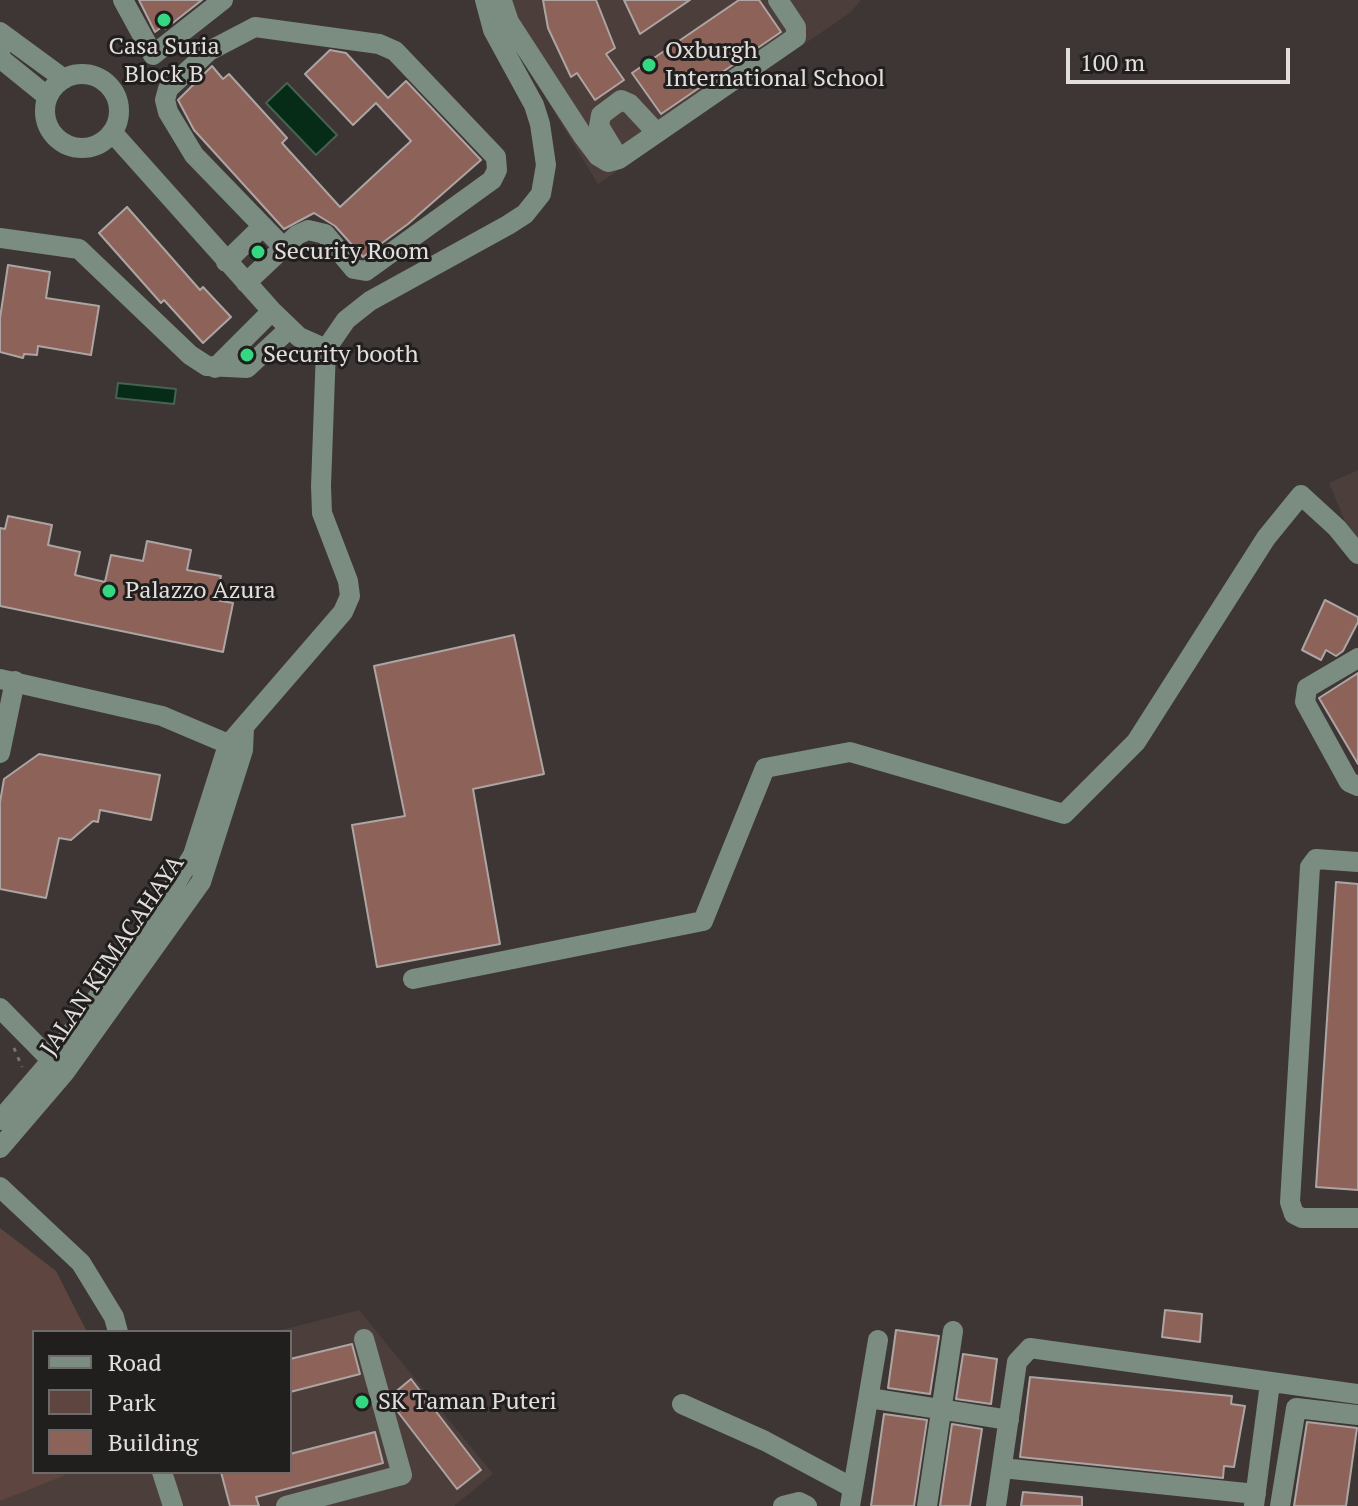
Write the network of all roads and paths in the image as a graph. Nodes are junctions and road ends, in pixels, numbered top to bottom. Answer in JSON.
{"nodes":[{"id":1,"x":123,"y":0,"type":"edge"},
{"id":2,"x":223,"y":0,"type":"edge"},
{"id":3,"x":485,"y":0,"type":"edge"},
{"id":4,"x":497,"y":0,"type":"edge"},
{"id":5,"x":778,"y":0,"type":"edge"},
{"id":6,"x":0,"y":32,"type":"edge"},
{"id":7,"x":1,"y":56,"type":"edge"},
{"id":8,"x":64,"y":79,"type":"junction"},
{"id":9,"x":48,"y":97,"type":"junction"},
{"id":10,"x":591,"y":131,"type":"junction"},
{"id":11,"x":112,"y":132,"type":"junction"},
{"id":12,"x":657,"y":133,"type":"junction"},
{"id":13,"x":263,"y":226,"type":"junction"},
{"id":14,"x":0,"y":238,"type":"edge"},
{"id":15,"x":283,"y":247,"type":"junction"},
{"id":16,"x":226,"y":262,"type":"junction"},
{"id":17,"x":246,"y":283,"type":"junction"},
{"id":18,"x":272,"y":311,"type":"junction"},
{"id":19,"x":289,"y":329,"type":"junction"},
{"id":20,"x":326,"y":349,"type":"junction"},
{"id":21,"x":215,"y":368,"type":"junction"},
{"id":22,"x":1358,"y":553,"type":"edge"},
{"id":23,"x":1358,"y":658,"type":"edge"},
{"id":24,"x":8,"y":680,"type":"edge"},
{"id":25,"x":236,"y":748,"type":"junction"},
{"id":26,"x":0,"y":753,"type":"edge"},
{"id":27,"x":1358,"y":786,"type":"edge"},
{"id":28,"x":1358,"y":862,"type":"edge"},
{"id":29,"x":413,"y":979,"type":"dead end"},
{"id":30,"x":0,"y":1008,"type":"edge"},
{"id":31,"x":6,"y":1038,"type":"dead end"},
{"id":32,"x":58,"y":1067,"type":"junction"},
{"id":33,"x":15,"y":1076,"type":"dead end"},
{"id":34,"x":0,"y":1120,"type":"edge"},
{"id":35,"x":0,"y":1148,"type":"edge"},
{"id":36,"x":0,"y":1187,"type":"edge"},
{"id":37,"x":1358,"y":1218,"type":"edge"},
{"id":38,"x":117,"y":1330,"type":"edge"},
{"id":39,"x":953,"y":1331,"type":"dead end"},
{"id":40,"x":364,"y":1339,"type":"dead end"},
{"id":41,"x":878,"y":1340,"type":"dead end"},
{"id":42,"x":1270,"y":1383,"type":"junction"},
{"id":43,"x":1358,"y":1394,"type":"edge"},
{"id":44,"x":869,"y":1398,"type":"junction"},
{"id":45,"x":682,"y":1404,"type":"dead end"},
{"id":46,"x":941,"y":1409,"type":"junction"},
{"id":47,"x":1266,"y":1412,"type":"junction"},
{"id":48,"x":1292,"y":1415,"type":"junction"},
{"id":49,"x":1358,"y":1415,"type":"edge"},
{"id":50,"x":1009,"y":1420,"type":"junction"},
{"id":51,"x":1002,"y":1468,"type":"junction"},
{"id":52,"x":163,"y":1474,"type":"edge"},
{"id":53,"x":852,"y":1497,"type":"edge"},
{"id":54,"x":1255,"y":1500,"type":"edge"},
{"id":55,"x":807,"y":1505,"type":"edge"},
{"id":56,"x":173,"y":1506,"type":"edge"},
{"id":57,"x":286,"y":1506,"type":"edge"},
{"id":58,"x":783,"y":1506,"type":"edge"},
{"id":59,"x":927,"y":1506,"type":"edge"},
{"id":60,"x":996,"y":1506,"type":"edge"},
{"id":61,"x":1280,"y":1506,"type":"edge"}],
"edges":[{"from":1,"to":2,"type":"street"},
{"from":3,"to":20,"type":"street"},
{"from":4,"to":10,"type":"street"},
{"from":5,"to":12,"type":"street"},
{"from":6,"to":8,"type":"street"},
{"from":7,"to":9,"type":"street"},
{"from":8,"to":9,"type":"street"},
{"from":8,"to":11,"type":"street"},
{"from":9,"to":11,"type":"street"},
{"from":10,"to":12,"type":"street"},
{"from":10,"to":12,"type":"street"},
{"from":11,"to":16,"type":"street"},
{"from":13,"to":15,"type":"street"},
{"from":13,"to":15,"type":"street"},
{"from":13,"to":16,"type":"street"},
{"from":14,"to":21,"type":"street"},
{"from":15,"to":17,"type":"street"},
{"from":16,"to":17,"type":"street"},
{"from":17,"to":18,"type":"street"},
{"from":18,"to":19,"type":"street"},
{"from":18,"to":21,"type":"street"},
{"from":19,"to":20,"type":"street"},
{"from":19,"to":21,"type":"street"},
{"from":20,"to":25,"type":"street","name":"JALAN KEMACAHAYA"},
{"from":22,"to":29,"type":"street"},
{"from":23,"to":27,"type":"street"},
{"from":24,"to":25,"type":"street"},
{"from":24,"to":26,"type":"street"},
{"from":25,"to":32,"type":"street","name":"JALAN KEMACAHAYA"},
{"from":28,"to":37,"type":"street"},
{"from":30,"to":32,"type":"street"},
{"from":31,"to":33,"type":"path"},
{"from":32,"to":34,"type":"street","name":"JALAN KEMACAHAYA"},
{"from":32,"to":35,"type":"street","name":"JALAN KEMACAHAYA"},
{"from":36,"to":38,"type":"street"},
{"from":39,"to":46,"type":"street"},
{"from":40,"to":57,"type":"street"},
{"from":41,"to":44,"type":"street"},
{"from":42,"to":43,"type":"street"},
{"from":42,"to":47,"type":"street"},
{"from":42,"to":50,"type":"street"},
{"from":44,"to":46,"type":"street"},
{"from":44,"to":53,"type":"street"},
{"from":45,"to":53,"type":"street"},
{"from":46,"to":50,"type":"street"},
{"from":46,"to":59,"type":"street"},
{"from":47,"to":48,"type":"street"},
{"from":47,"to":54,"type":"street"},
{"from":48,"to":49,"type":"street"},
{"from":48,"to":61,"type":"street"},
{"from":50,"to":51,"type":"street"},
{"from":51,"to":54,"type":"street"},
{"from":51,"to":60,"type":"street"},
{"from":52,"to":56,"type":"street"},
{"from":55,"to":58,"type":"street"}]}
